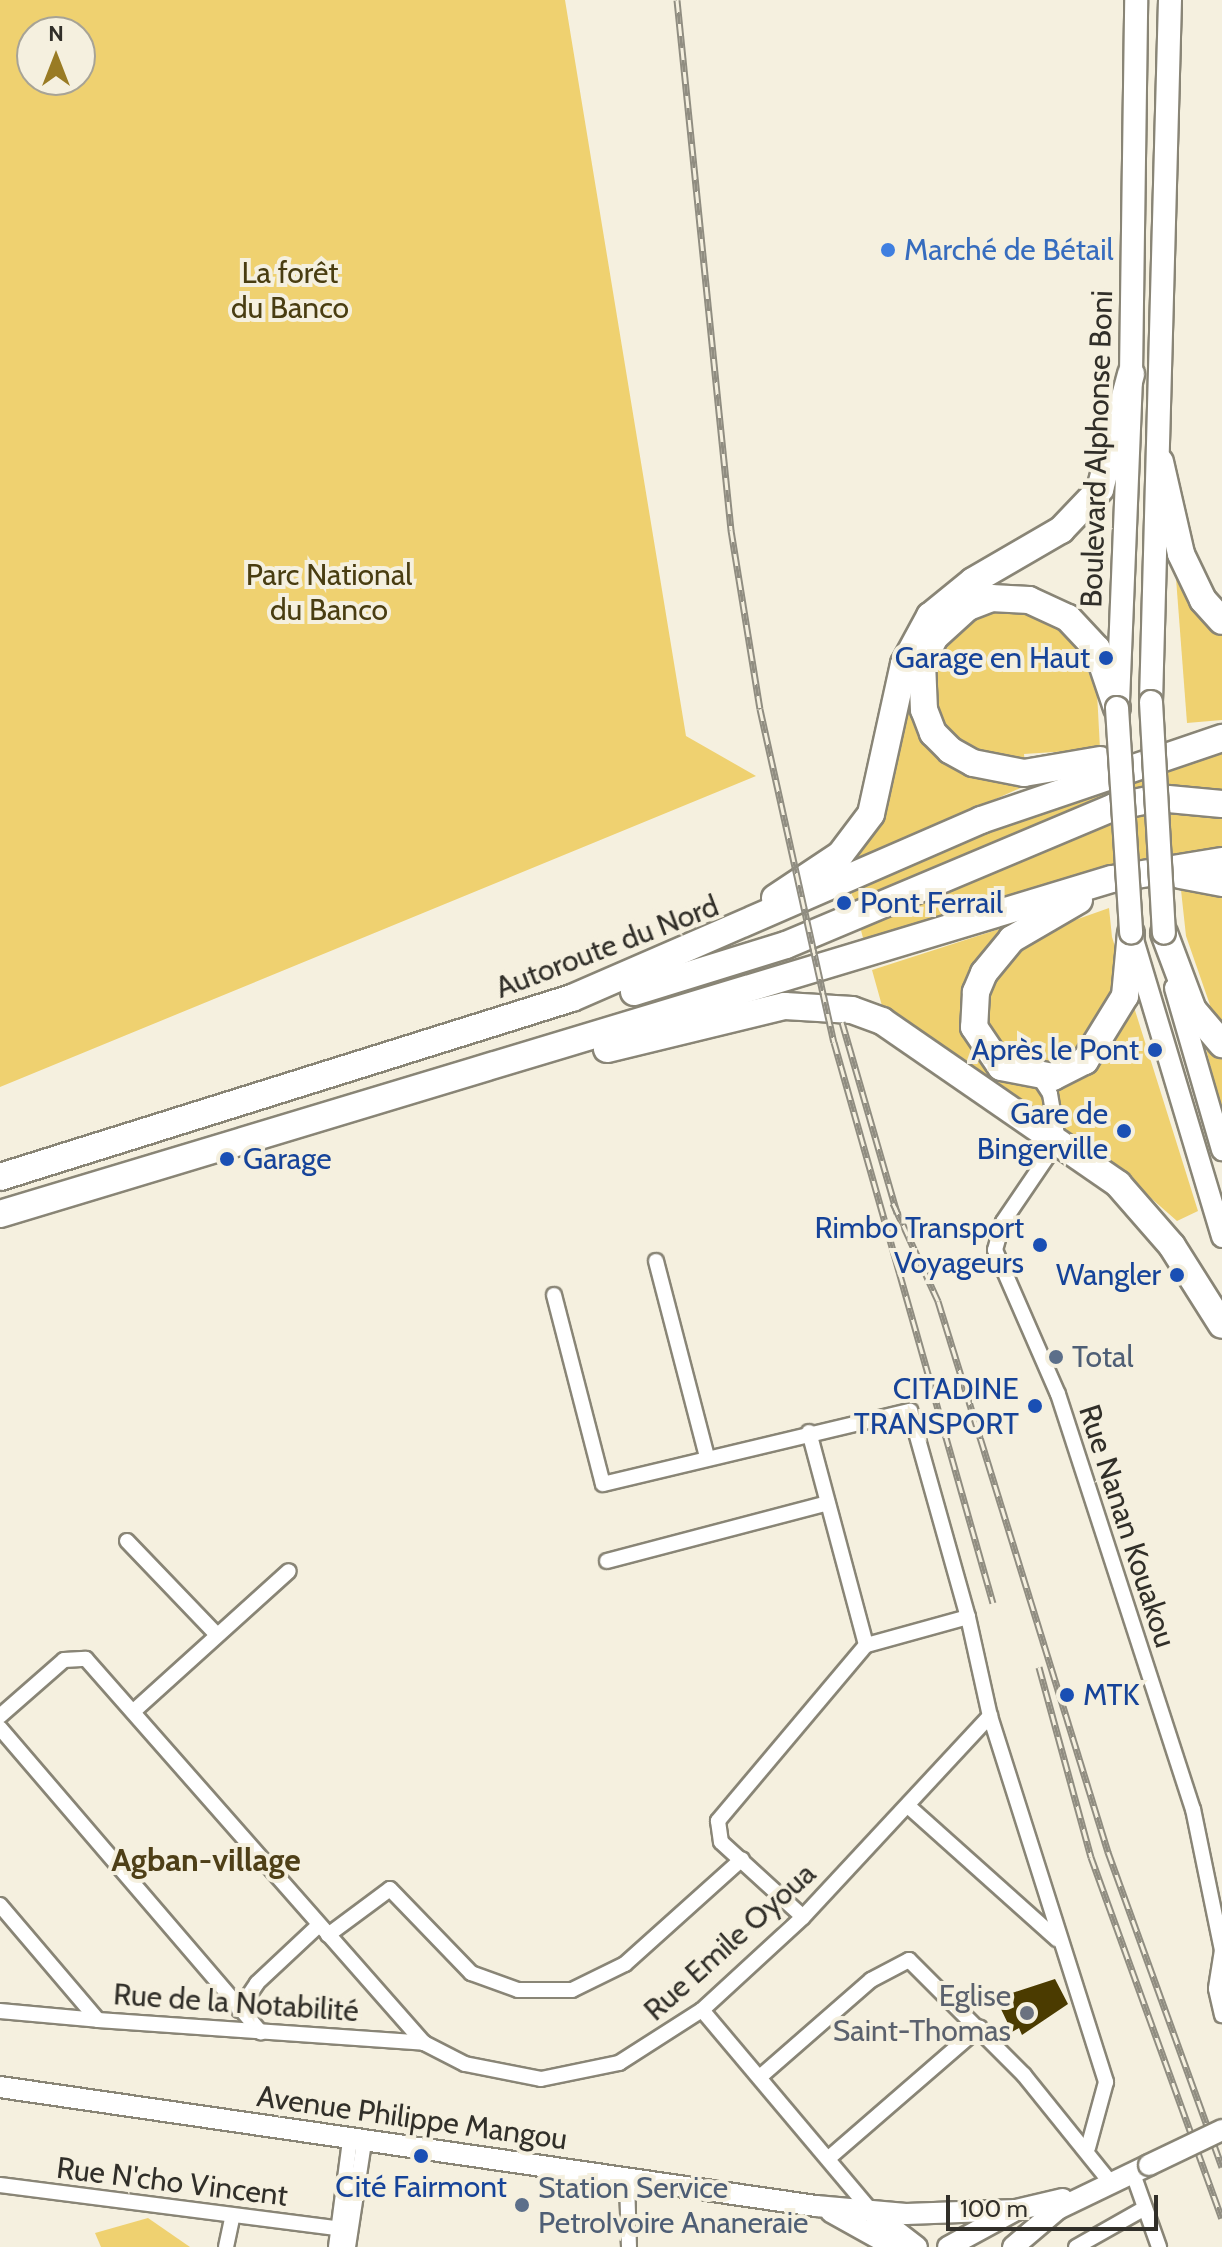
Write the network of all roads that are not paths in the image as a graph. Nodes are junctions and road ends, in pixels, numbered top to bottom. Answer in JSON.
{"nodes":[{"id":1,"x":1136,"y":0,"type":"edge"},
{"id":2,"x":1170,"y":0,"type":"edge"},
{"id":3,"x":1131,"y":374,"type":"junction"},
{"id":4,"x":1160,"y":462,"type":"junction"},
{"id":5,"x":1222,"y":621,"type":"edge"},
{"id":6,"x":1117,"y":708,"type":"junction"},
{"id":7,"x":1221,"y":738,"type":"edge"},
{"id":8,"x":1222,"y":804,"type":"edge"},
{"id":9,"x":1222,"y":861,"type":"edge"},
{"id":10,"x":1156,"y":871,"type":"junction"},
{"id":11,"x":1112,"y":879,"type":"junction"},
{"id":12,"x":1222,"y":883,"type":"edge"},
{"id":13,"x":1131,"y":933,"type":"junction"},
{"id":14,"x":1164,"y":933,"type":"junction"},
{"id":15,"x":725,"y":937,"type":"junction"},
{"id":16,"x":1222,"y":1044,"type":"edge"},
{"id":17,"x":387,"y":1059,"type":"junction"},
{"id":18,"x":473,"y":1071,"type":"junction"},
{"id":19,"x":1039,"y":1077,"type":"junction"},
{"id":20,"x":1058,"y":1141,"type":"junction"},
{"id":21,"x":1222,"y":1150,"type":"edge"},
{"id":22,"x":0,"y":1177,"type":"edge"},
{"id":23,"x":0,"y":1214,"type":"edge"},
{"id":24,"x":1222,"y":1237,"type":"edge"},
{"id":25,"x":656,"y":1261,"type":"dead end"},
{"id":26,"x":554,"y":1295,"type":"dead end"},
{"id":27,"x":1222,"y":1325,"type":"edge"},
{"id":28,"x":809,"y":1432,"type":"junction"},
{"id":29,"x":707,"y":1457,"type":"junction"},
{"id":30,"x":828,"y":1503,"type":"junction"},
{"id":31,"x":127,"y":1541,"type":"dead end"},
{"id":32,"x":607,"y":1561,"type":"dead end"},
{"id":33,"x":289,"y":1571,"type":"dead end"},
{"id":34,"x":968,"y":1617,"type":"junction"},
{"id":35,"x":217,"y":1635,"type":"junction"},
{"id":36,"x":866,"y":1645,"type":"junction"},
{"id":37,"x":135,"y":1710,"type":"junction"},
{"id":38,"x":0,"y":1716,"type":"edge"},
{"id":39,"x":990,"y":1716,"type":"junction"},
{"id":40,"x":0,"y":1728,"type":"edge"},
{"id":41,"x":908,"y":1806,"type":"junction"},
{"id":42,"x":742,"y":1859,"type":"junction"},
{"id":43,"x":0,"y":1905,"type":"edge"},
{"id":44,"x":803,"y":1917,"type":"junction"},
{"id":45,"x":324,"y":1930,"type":"junction"},
{"id":46,"x":1058,"y":1939,"type":"junction"},
{"id":47,"x":239,"y":2010,"type":"junction"},
{"id":48,"x":702,"y":2010,"type":"junction"},
{"id":49,"x":0,"y":2011,"type":"edge"},
{"id":50,"x":1222,"y":2015,"type":"edge"},
{"id":51,"x":98,"y":2020,"type":"junction"},
{"id":52,"x":980,"y":2027,"type":"junction"},
{"id":53,"x":261,"y":2033,"type":"junction"},
{"id":54,"x":424,"y":2043,"type":"junction"},
{"id":55,"x":761,"y":2076,"type":"junction"},
{"id":56,"x":0,"y":2087,"type":"edge"},
{"id":57,"x":1222,"y":2130,"type":"edge"},
{"id":58,"x":357,"y":2141,"type":"junction"},
{"id":59,"x":1088,"y":2148,"type":"junction"},
{"id":60,"x":830,"y":2157,"type":"junction"},
{"id":61,"x":1140,"y":2168,"type":"junction"},
{"id":62,"x":627,"y":2180,"type":"junction"},
{"id":63,"x":1110,"y":2182,"type":"junction"},
{"id":64,"x":0,"y":2185,"type":"edge"},
{"id":65,"x":1086,"y":2194,"type":"junction"},
{"id":66,"x":816,"y":2206,"type":"junction"},
{"id":67,"x":1145,"y":2208,"type":"junction"},
{"id":68,"x":1016,"y":2210,"type":"junction"},
{"id":69,"x":871,"y":2211,"type":"junction"},
{"id":70,"x":232,"y":2219,"type":"junction"},
{"id":71,"x":338,"y":2228,"type":"junction"},
{"id":72,"x":1032,"y":2228,"type":"junction"},
{"id":73,"x":226,"y":2247,"type":"edge"},
{"id":74,"x":336,"y":2247,"type":"edge"},
{"id":75,"x":348,"y":2247,"type":"edge"},
{"id":76,"x":629,"y":2247,"type":"edge"},
{"id":77,"x":894,"y":2247,"type":"edge"},
{"id":78,"x":917,"y":2247,"type":"edge"},
{"id":79,"x":948,"y":2247,"type":"edge"},
{"id":80,"x":1000,"y":2247,"type":"edge"},
{"id":81,"x":1013,"y":2247,"type":"edge"},
{"id":82,"x":1076,"y":2247,"type":"edge"},
{"id":83,"x":1159,"y":2247,"type":"edge"}],
"edges":[{"from":1,"to":3,"type":"main road","name":"Boulevard Alphonse Boni"},
{"from":2,"to":4,"type":"main road","name":"Boulevard Alphonse Boni"},
{"from":3,"to":6,"type":"main road","name":"Boulevard Alphonse Boni"},
{"from":3,"to":15,"type":"highway"},
{"from":4,"to":5,"type":"highway"},
{"from":4,"to":14,"type":"main road","name":"Boulevard Alphonse Boni","bridge":true},
{"from":6,"to":7,"type":"highway"},
{"from":6,"to":13,"type":"main road","name":"Boulevard Alphonse Boni","bridge":true},
{"from":7,"to":15,"type":"highway","name":"Autoroute du Nord"},
{"from":8,"to":17,"type":"highway"},
{"from":9,"to":10,"type":"highway"},
{"from":10,"to":11,"type":"highway"},
{"from":10,"to":12,"type":"highway"},
{"from":11,"to":18,"type":"highway"},
{"from":11,"to":19,"type":"highway"},
{"from":13,"to":19,"type":"highway"},
{"from":13,"to":24,"type":"main road"},
{"from":14,"to":16,"type":"highway"},
{"from":14,"to":21,"type":"main road"},
{"from":15,"to":17,"type":"highway","name":"Autoroute du Nord"},
{"from":17,"to":22,"type":"highway","name":"Autoroute du Nord"},
{"from":18,"to":20,"type":"highway"},
{"from":18,"to":23,"type":"highway"},
{"from":19,"to":20,"type":"street"},
{"from":20,"to":27,"type":"highway"},
{"from":20,"to":50,"type":"street","name":"Rue Nanan Kouakou"},
{"from":25,"to":29,"type":"street"},
{"from":26,"to":29,"type":"street"},
{"from":28,"to":29,"type":"street"},
{"from":28,"to":30,"type":"street"},
{"from":28,"to":34,"type":"street"},
{"from":30,"to":32,"type":"street"},
{"from":30,"to":36,"type":"street"},
{"from":31,"to":35,"type":"street"},
{"from":33,"to":35,"type":"street"},
{"from":34,"to":36,"type":"street"},
{"from":34,"to":39,"type":"street"},
{"from":35,"to":37,"type":"street"},
{"from":36,"to":42,"type":"street"},
{"from":37,"to":38,"type":"street","name":"Rue Emile Oyoua"},
{"from":37,"to":45,"type":"street","name":"Rue Emile Oyoua"},
{"from":39,"to":41,"type":"street","name":"Rue Emile Oyoua"},
{"from":39,"to":46,"type":"street"},
{"from":40,"to":47,"type":"street"},
{"from":41,"to":44,"type":"street","name":"Rue Emile Oyoua"},
{"from":41,"to":46,"type":"street"},
{"from":42,"to":44,"type":"street"},
{"from":42,"to":45,"type":"street"},
{"from":43,"to":51,"type":"street","name":"Rue de la Notabilité"},
{"from":44,"to":48,"type":"street","name":"Rue Emile Oyoua"},
{"from":45,"to":47,"type":"street"},
{"from":45,"to":54,"type":"street","name":"Rue Emile Oyoua"},
{"from":46,"to":59,"type":"street"},
{"from":47,"to":53,"type":"street"},
{"from":48,"to":54,"type":"street","name":"Rue Emile Oyoua"},
{"from":48,"to":55,"type":"street"},
{"from":49,"to":51,"type":"street"},
{"from":51,"to":53,"type":"street","name":"Rue de la Notabilité"},
{"from":52,"to":55,"type":"street"},
{"from":52,"to":59,"type":"street"},
{"from":52,"to":60,"type":"street"},
{"from":53,"to":54,"type":"street","name":"Rue de la Notabilité"},
{"from":55,"to":60,"type":"street"},
{"from":56,"to":58,"type":"main road","name":"Avenue Philippe Mangou"},
{"from":57,"to":61,"type":"main road","bridge":true},
{"from":58,"to":62,"type":"main road","name":"Avenue Philippe Mangou"},
{"from":58,"to":71,"type":"street"},
{"from":58,"to":75,"type":"street"},
{"from":59,"to":63,"type":"street"},
{"from":60,"to":69,"type":"street"},
{"from":61,"to":63,"type":"main road"},
{"from":61,"to":67,"type":"street"},
{"from":62,"to":66,"type":"main road","name":"Avenue Philippe Mangou"},
{"from":62,"to":76,"type":"street"},
{"from":63,"to":65,"type":"main road"},
{"from":64,"to":70,"type":"street","name":"Rue N'cho Vincent"},
{"from":65,"to":68,"type":"main road"},
{"from":65,"to":72,"type":"main road"},
{"from":66,"to":69,"type":"main road","name":"Avenue Philippe Mangou"},
{"from":66,"to":77,"type":"main road","name":"Avenue Philippe Mangou"},
{"from":67,"to":82,"type":"street"},
{"from":67,"to":83,"type":"street"},
{"from":68,"to":69,"type":"main road","name":"Avenue Philippe Mangou"},
{"from":68,"to":79,"type":"main road"},
{"from":69,"to":78,"type":"main road"},
{"from":70,"to":71,"type":"street","name":"Rue N'cho Vincent"},
{"from":70,"to":73,"type":"street"},
{"from":71,"to":74,"type":"street"},
{"from":72,"to":80,"type":"main road"},
{"from":72,"to":81,"type":"main road"}]}
